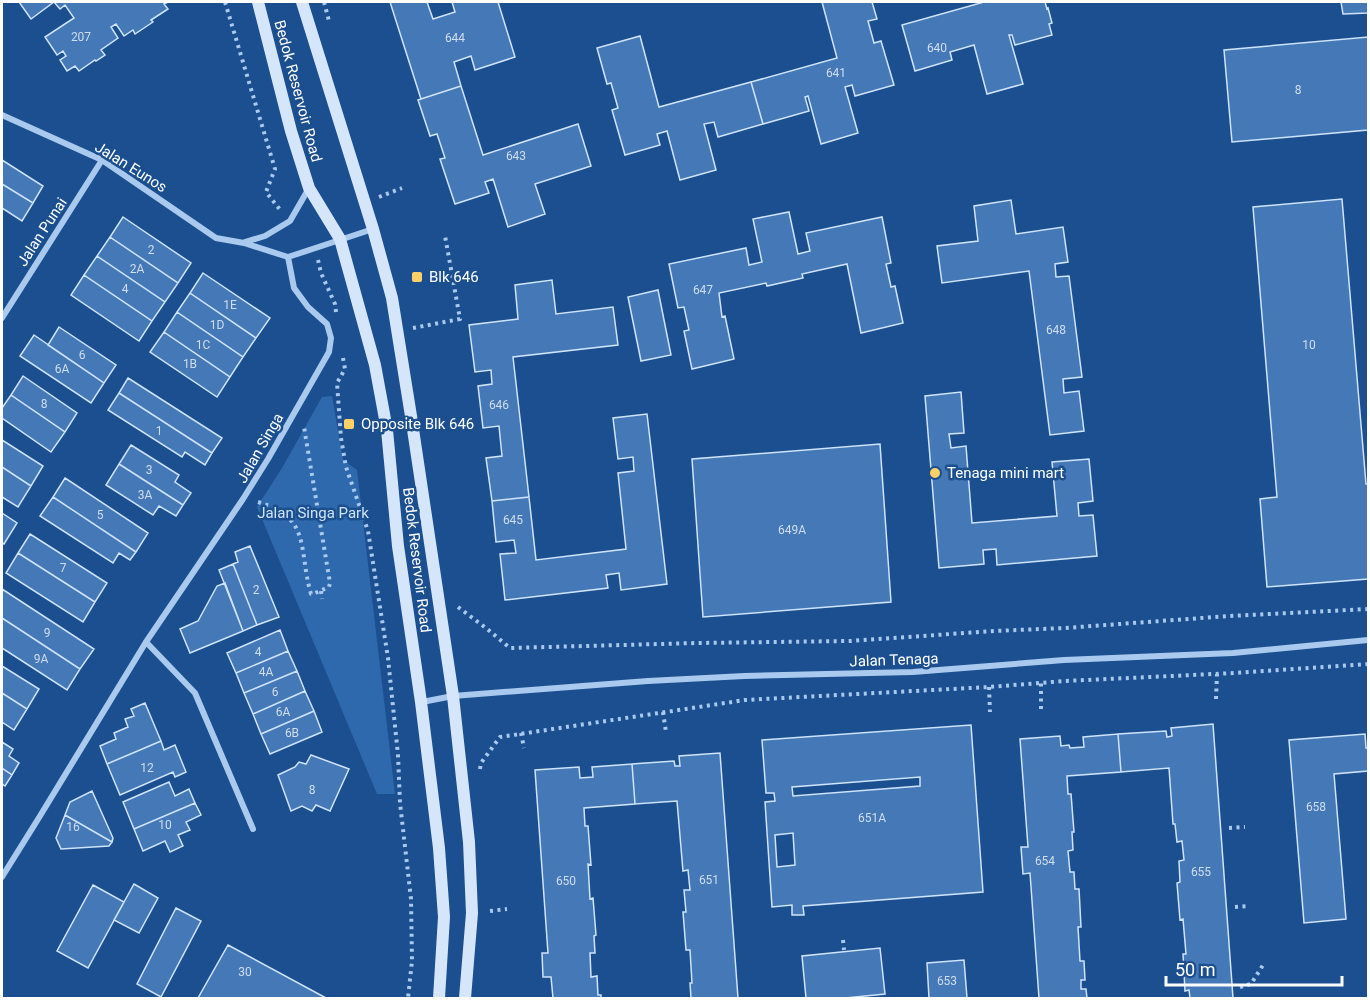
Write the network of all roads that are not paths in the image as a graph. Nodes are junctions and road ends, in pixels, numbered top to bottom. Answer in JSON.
{"nodes":[{"id":1,"x":258,"y":2,"type":"edge"},
{"id":2,"x":302,"y":2,"type":"edge"},
{"id":3,"x":2,"y":115,"type":"edge"},
{"id":4,"x":102,"y":160,"type":"junction"},
{"id":5,"x":309,"y":188,"type":"junction"},
{"id":6,"x":373,"y":229,"type":"junction"},
{"id":7,"x":340,"y":239,"type":"junction"},
{"id":8,"x":244,"y":243,"type":"junction"},
{"id":9,"x":288,"y":257,"type":"junction"},
{"id":10,"x":2,"y":318,"type":"edge"},
{"id":11,"x":1368,"y":640,"type":"edge"},
{"id":12,"x":146,"y":642,"type":"junction"},
{"id":13,"x":453,"y":696,"type":"junction"},
{"id":14,"x":421,"y":702,"type":"junction"},
{"id":15,"x":253,"y":829,"type":"dead end"},
{"id":16,"x":2,"y":877,"type":"edge"},
{"id":17,"x":439,"y":999,"type":"edge"},
{"id":18,"x":465,"y":999,"type":"edge"}],
"edges":[{"from":1,"to":5,"type":"main road","name":"Bedok Reservoir Road"},
{"from":2,"to":6,"type":"main road","name":"Bedok Reservoir Road"},
{"from":3,"to":4,"type":"street","name":"Jalan Eunos"},
{"from":4,"to":8,"type":"street","name":"Jalan Eunos"},
{"from":4,"to":10,"type":"street","name":"Jalan Punai"},
{"from":5,"to":7,"type":"main road","name":"Bedok Reservoir Road"},
{"from":5,"to":8,"type":"street"},
{"from":6,"to":7,"type":"street"},
{"from":6,"to":13,"type":"main road","name":"Bedok Reservoir Road"},
{"from":7,"to":9,"type":"street"},
{"from":7,"to":14,"type":"main road","name":"Bedok Reservoir Road"},
{"from":8,"to":9,"type":"street","name":"Jalan Eunos"},
{"from":9,"to":12,"type":"street","name":"Jalan Singa"},
{"from":11,"to":13,"type":"street","name":"Jalan Tenaga"},
{"from":12,"to":15,"type":"street"},
{"from":12,"to":16,"type":"street","name":"Jalan Singa"},
{"from":13,"to":14,"type":"street","name":"Jalan Tenaga"},
{"from":13,"to":18,"type":"main road","name":"Bedok Reservoir Road"},
{"from":14,"to":17,"type":"main road","name":"Bedok Reservoir Road"}]}
